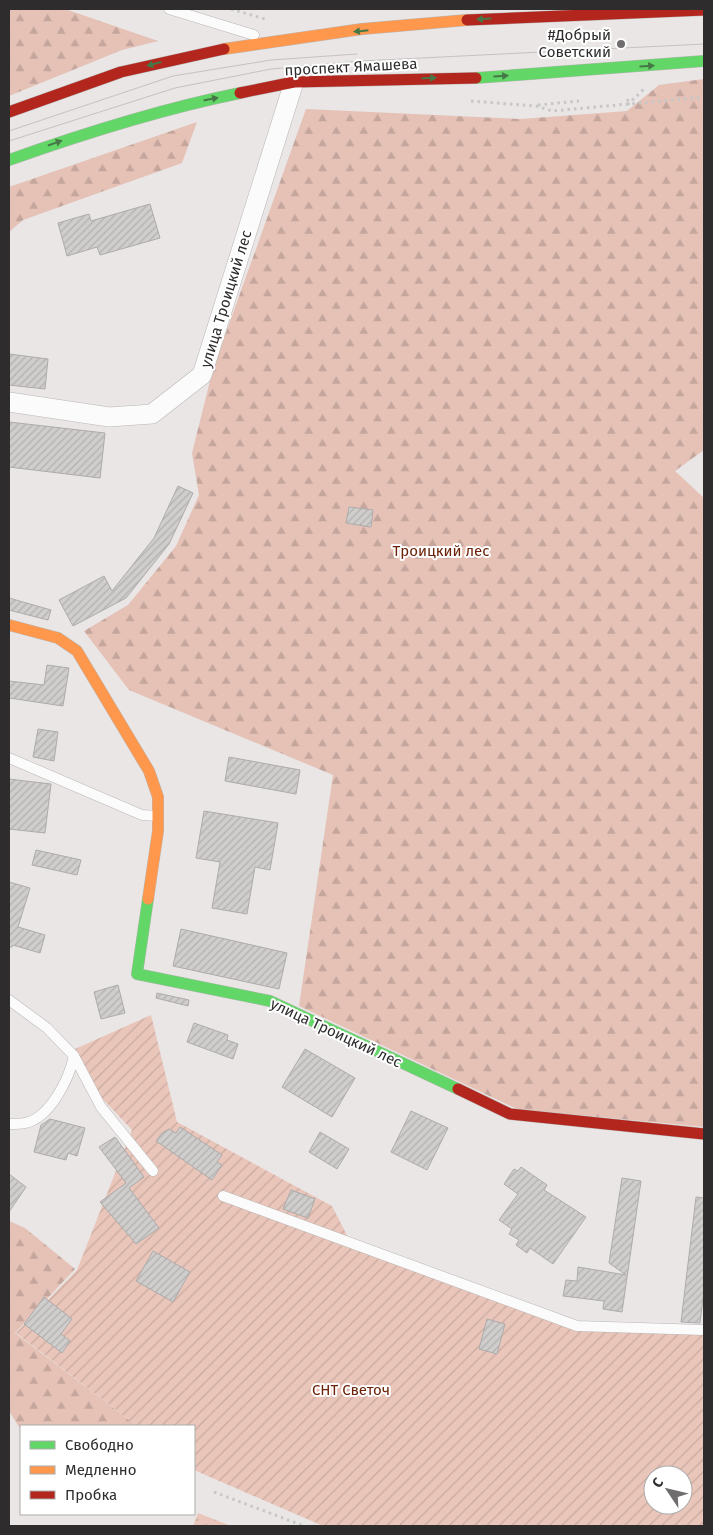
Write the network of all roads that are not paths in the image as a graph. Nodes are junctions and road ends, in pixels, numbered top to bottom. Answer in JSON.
{"nodes":[{"id":1,"x":169,"y":9,"type":"edge"},
{"id":2,"x":704,"y":10,"type":"edge"},
{"id":3,"x":270,"y":40,"type":"junction"},
{"id":4,"x":704,"y":61,"type":"edge"},
{"id":5,"x":294,"y":82,"type":"junction"},
{"id":6,"x":9,"y":112,"type":"edge"},
{"id":7,"x":9,"y":160,"type":"edge"},
{"id":8,"x":9,"y":402,"type":"edge"},
{"id":9,"x":9,"y":625,"type":"edge"},
{"id":10,"x":9,"y":758,"type":"edge"},
{"id":11,"x":158,"y":816,"type":"junction"},
{"id":12,"x":9,"y":1000,"type":"edge"},
{"id":13,"x":74,"y":1056,"type":"junction"},
{"id":14,"x":9,"y":1124,"type":"edge"},
{"id":15,"x":704,"y":1134,"type":"edge"},
{"id":16,"x":153,"y":1171,"type":"dead end"},
{"id":17,"x":223,"y":1196,"type":"dead end"},
{"id":18,"x":704,"y":1330,"type":"edge"}],
"edges":[{"from":1,"to":3,"type":"lane"},
{"from":2,"to":3,"type":"main road","one_way":true},
{"from":3,"to":6,"type":"main road","one_way":true},
{"from":5,"to":4,"type":"main road","name":"проспект Ямашева","one_way":true},
{"from":7,"to":5,"type":"main road","name":"проспект Ямашева","one_way":true},
{"from":5,"to":8,"type":"street","name":"улица Троицкий лес"},
{"from":9,"to":11,"type":"main road","name":"улица Троицкий лес"},
{"from":10,"to":11,"type":"lane"},
{"from":11,"to":15,"type":"main road","name":"улица Троицкий лес"},
{"from":12,"to":13,"type":"lane"},
{"from":13,"to":14,"type":"lane"},
{"from":13,"to":16,"type":"lane"},
{"from":17,"to":18,"type":"lane"}]}
